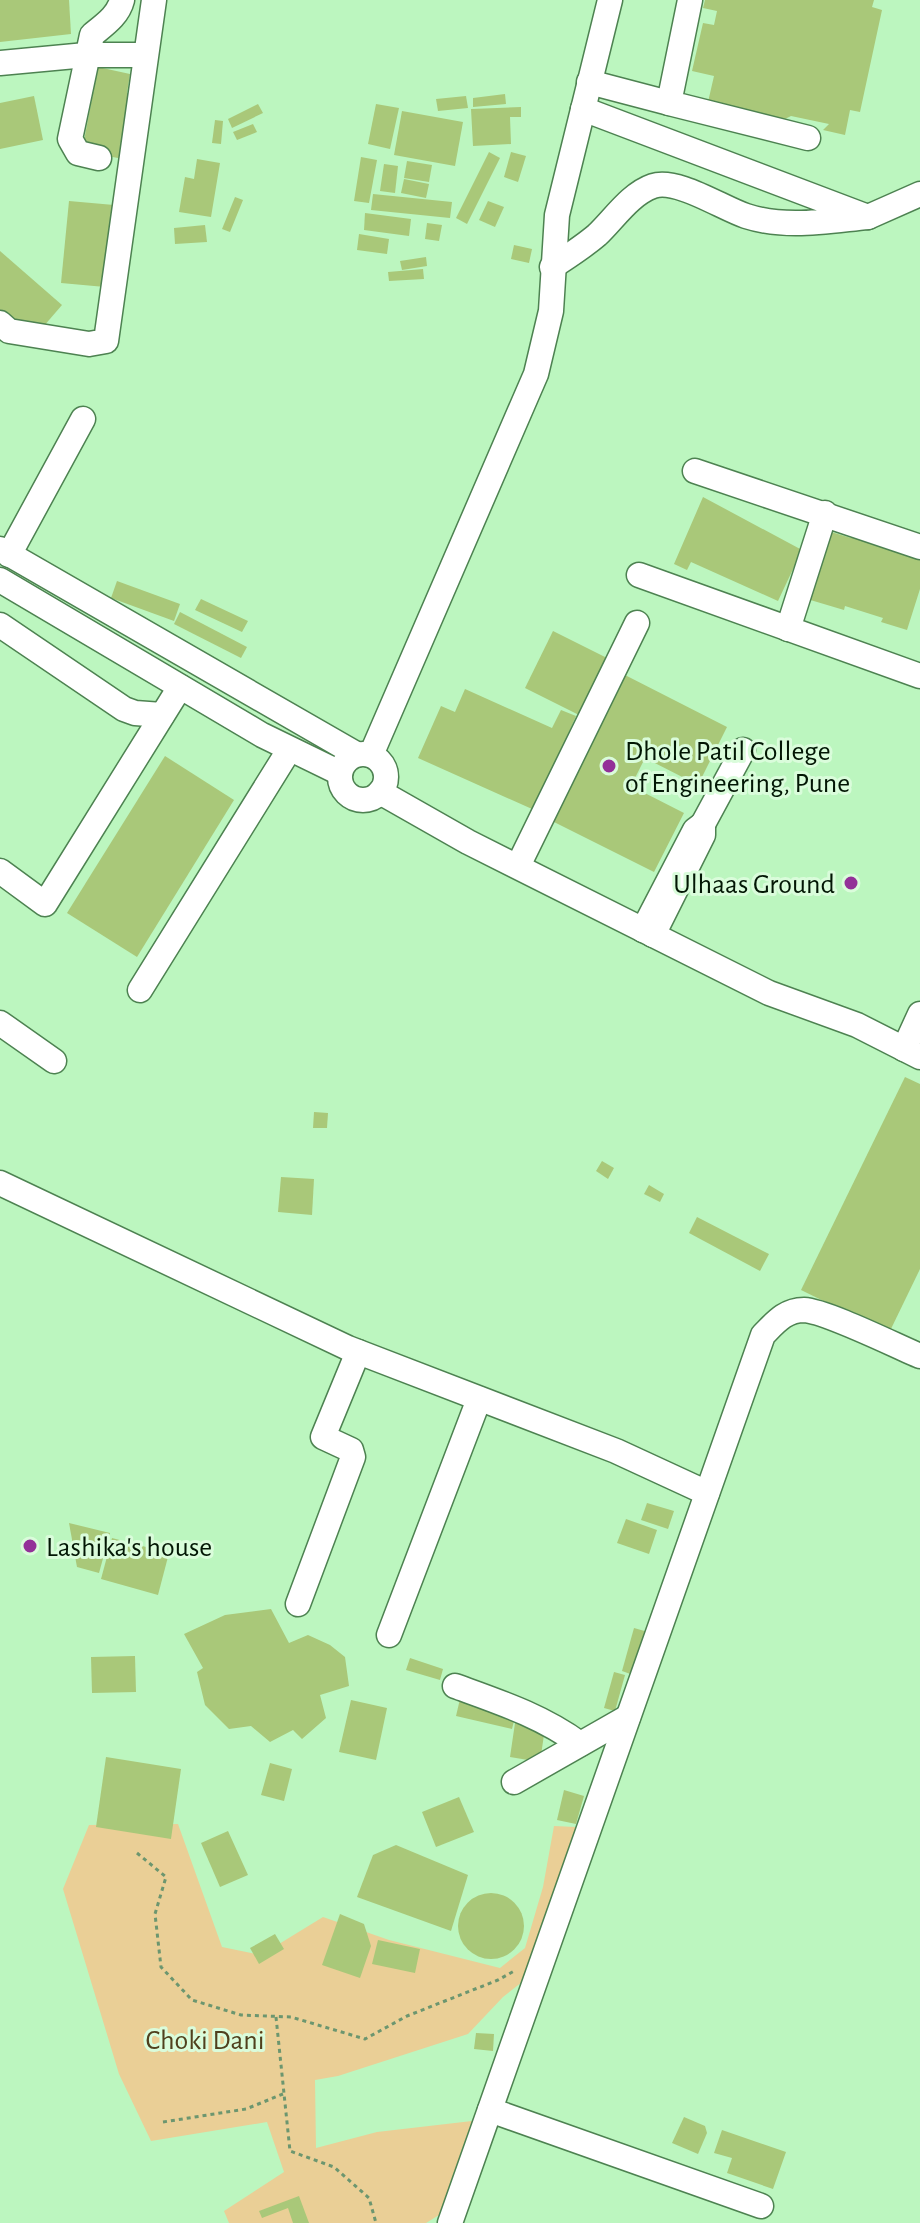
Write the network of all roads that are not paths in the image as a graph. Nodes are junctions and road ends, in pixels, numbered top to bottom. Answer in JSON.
{"nodes":[{"id":1,"x":122,"y":0,"type":"edge"},
{"id":2,"x":154,"y":0,"type":"edge"},
{"id":3,"x":610,"y":0,"type":"edge"},
{"id":4,"x":690,"y":0,"type":"edge"},
{"id":5,"x":86,"y":55,"type":"junction"},
{"id":6,"x":145,"y":55,"type":"junction"},
{"id":7,"x":0,"y":63,"type":"edge"},
{"id":8,"x":589,"y":82,"type":"junction"},
{"id":9,"x":669,"y":103,"type":"junction"},
{"id":10,"x":583,"y":109,"type":"junction"},
{"id":11,"x":808,"y":138,"type":"dead end"},
{"id":12,"x":99,"y":158,"type":"dead end"},
{"id":13,"x":920,"y":194,"type":"edge"},
{"id":14,"x":868,"y":217,"type":"junction"},
{"id":15,"x":552,"y":267,"type":"junction"},
{"id":16,"x":0,"y":323,"type":"edge"},
{"id":17,"x":83,"y":419,"type":"dead end"},
{"id":18,"x":695,"y":471,"type":"dead end"},
{"id":19,"x":825,"y":513,"type":"junction"},
{"id":20,"x":920,"y":547,"type":"edge"},
{"id":21,"x":5,"y":552,"type":"edge"},
{"id":22,"x":639,"y":575,"type":"dead end"},
{"id":23,"x":6,"y":584,"type":"edge"},
{"id":24,"x":0,"y":610,"type":"edge"},
{"id":25,"x":637,"y":623,"type":"dead end"},
{"id":26,"x":0,"y":625,"type":"edge"},
{"id":27,"x":788,"y":629,"type":"junction"},
{"id":28,"x":920,"y":676,"type":"edge"},
{"id":29,"x":180,"y":687,"type":"junction"},
{"id":30,"x":162,"y":715,"type":"junction"},
{"id":31,"x":289,"y":750,"type":"junction"},
{"id":32,"x":743,"y":750,"type":"dead end"},
{"id":33,"x":355,"y":761,"type":"junction"},
{"id":34,"x":380,"y":792,"type":"junction"},
{"id":35,"x":518,"y":866,"type":"junction"},
{"id":36,"x":0,"y":871,"type":"edge"},
{"id":37,"x":648,"y":932,"type":"junction"},
{"id":38,"x":140,"y":990,"type":"dead end"},
{"id":39,"x":920,"y":1014,"type":"edge"},
{"id":40,"x":0,"y":1023,"type":"edge"},
{"id":41,"x":912,"y":1053,"type":"edge"},
{"id":42,"x":54,"y":1061,"type":"dead end"},
{"id":43,"x":0,"y":1183,"type":"edge"},
{"id":44,"x":358,"y":1352,"type":"junction"},
{"id":45,"x":920,"y":1356,"type":"edge"},
{"id":46,"x":479,"y":1399,"type":"junction"},
{"id":47,"x":707,"y":1493,"type":"junction"},
{"id":48,"x":298,"y":1604,"type":"dead end"},
{"id":49,"x":389,"y":1635,"type":"dead end"},
{"id":50,"x":455,"y":1686,"type":"dead end"},
{"id":51,"x":628,"y":1717,"type":"junction"},
{"id":52,"x":580,"y":1744,"type":"junction"},
{"id":53,"x":514,"y":1782,"type":"dead end"},
{"id":54,"x":490,"y":2110,"type":"junction"},
{"id":55,"x":761,"y":2206,"type":"dead end"},
{"id":56,"x":450,"y":2223,"type":"edge"}],
"edges":[{"from":1,"to":5,"type":"street"},
{"from":2,"to":6,"type":"street"},
{"from":3,"to":8,"type":"street"},
{"from":4,"to":9,"type":"street"},
{"from":5,"to":6,"type":"street"},
{"from":5,"to":7,"type":"street"},
{"from":5,"to":12,"type":"street"},
{"from":6,"to":16,"type":"street"},
{"from":8,"to":9,"type":"street"},
{"from":8,"to":10,"type":"street"},
{"from":9,"to":11,"type":"street"},
{"from":10,"to":14,"type":"street"},
{"from":10,"to":15,"type":"street"},
{"from":13,"to":14,"type":"street"},
{"from":14,"to":15,"type":"street"},
{"from":15,"to":33,"type":"street"},
{"from":17,"to":21,"type":"street"},
{"from":18,"to":19,"type":"street"},
{"from":19,"to":20,"type":"street"},
{"from":19,"to":27,"type":"street"},
{"from":21,"to":33,"type":"street"},
{"from":22,"to":27,"type":"street"},
{"from":23,"to":24,"type":"street"},
{"from":23,"to":29,"type":"street"},
{"from":25,"to":35,"type":"street"},
{"from":26,"to":30,"type":"street"},
{"from":27,"to":28,"type":"street"},
{"from":29,"to":30,"type":"street"},
{"from":29,"to":31,"type":"street"},
{"from":30,"to":36,"type":"street"},
{"from":31,"to":33,"type":"street"},
{"from":31,"to":38,"type":"street"},
{"from":32,"to":37,"type":"street"},
{"from":33,"to":34,"type":"street"},
{"from":33,"to":34,"type":"street"},
{"from":34,"to":35,"type":"street"},
{"from":35,"to":37,"type":"street"},
{"from":37,"to":41,"type":"street"},
{"from":39,"to":41,"type":"street"},
{"from":40,"to":42,"type":"street"},
{"from":43,"to":44,"type":"street"},
{"from":44,"to":46,"type":"street"},
{"from":44,"to":48,"type":"street"},
{"from":45,"to":47,"type":"street"},
{"from":46,"to":47,"type":"street"},
{"from":46,"to":49,"type":"street"},
{"from":47,"to":51,"type":"street"},
{"from":50,"to":52,"type":"street"},
{"from":51,"to":52,"type":"street"},
{"from":51,"to":54,"type":"street"},
{"from":52,"to":53,"type":"street"},
{"from":54,"to":55,"type":"street"},
{"from":54,"to":56,"type":"street"}]}
